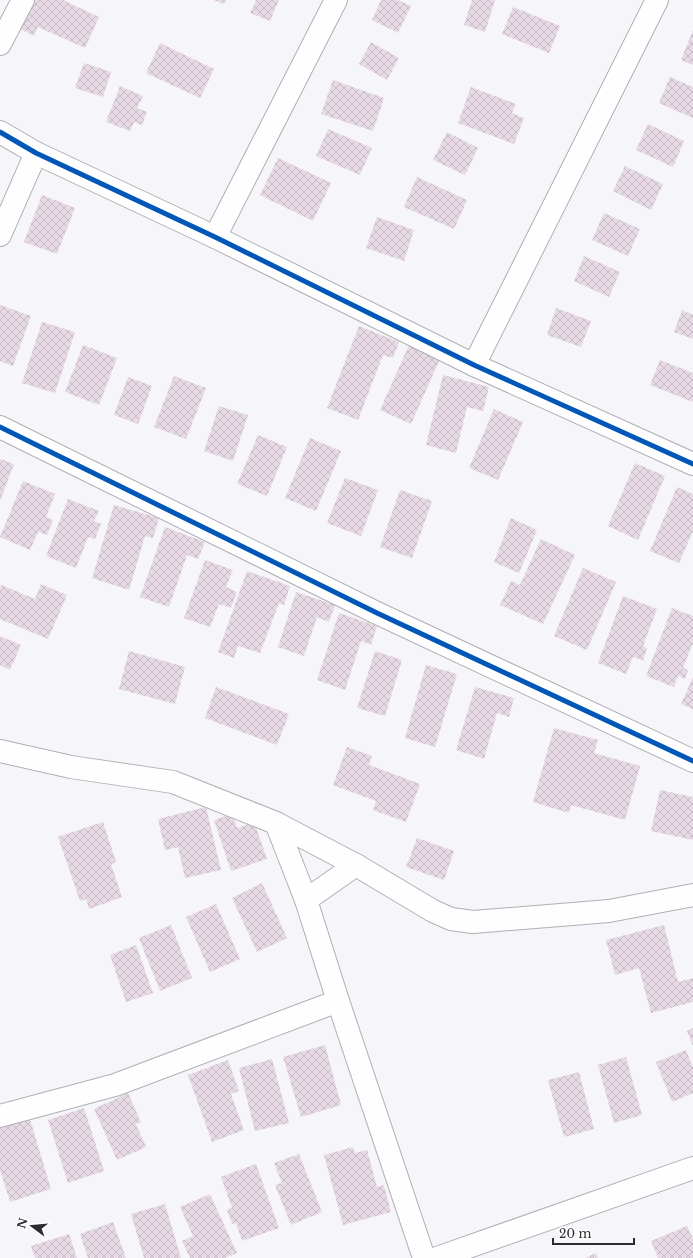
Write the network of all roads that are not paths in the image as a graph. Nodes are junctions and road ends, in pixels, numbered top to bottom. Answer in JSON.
{"nodes":[{"id":1,"x":23,"y":0,"type":"edge"},
{"id":2,"x":336,"y":0,"type":"edge"},
{"id":3,"x":657,"y":0,"type":"edge"},
{"id":4,"x":0,"y":44,"type":"edge"},
{"id":5,"x":0,"y":132,"type":"edge"},
{"id":6,"x":36,"y":153,"type":"junction"},
{"id":7,"x":0,"y":235,"type":"edge"},
{"id":8,"x":215,"y":237,"type":"junction"},
{"id":9,"x":474,"y":365,"type":"junction"},
{"id":10,"x":0,"y":427,"type":"edge"},
{"id":11,"x":693,"y":464,"type":"edge"},
{"id":12,"x":0,"y":751,"type":"edge"},
{"id":13,"x":693,"y":761,"type":"edge"},
{"id":14,"x":276,"y":823,"type":"junction"},
{"id":15,"x":356,"y":865,"type":"junction"},
{"id":16,"x":693,"y":895,"type":"edge"},
{"id":17,"x":306,"y":900,"type":"junction"},
{"id":18,"x":338,"y":1001,"type":"junction"},
{"id":19,"x":0,"y":1116,"type":"edge"},
{"id":20,"x":693,"y":1168,"type":"edge"},
{"id":21,"x":424,"y":1258,"type":"edge"},
{"id":22,"x":437,"y":1258,"type":"edge"}],
"edges":[{"from":1,"to":4,"type":"street"},
{"from":2,"to":8,"type":"street"},
{"from":3,"to":9,"type":"street"},
{"from":5,"to":6,"type":"street"},
{"from":6,"to":7,"type":"street"},
{"from":6,"to":8,"type":"street"},
{"from":8,"to":9,"type":"street"},
{"from":9,"to":11,"type":"street"},
{"from":10,"to":13,"type":"street"},
{"from":12,"to":14,"type":"street"},
{"from":14,"to":15,"type":"street"},
{"from":14,"to":17,"type":"street"},
{"from":15,"to":16,"type":"street"},
{"from":15,"to":17,"type":"street"},
{"from":17,"to":18,"type":"street"},
{"from":18,"to":19,"type":"street"},
{"from":18,"to":21,"type":"street"},
{"from":20,"to":22,"type":"street"}]}
